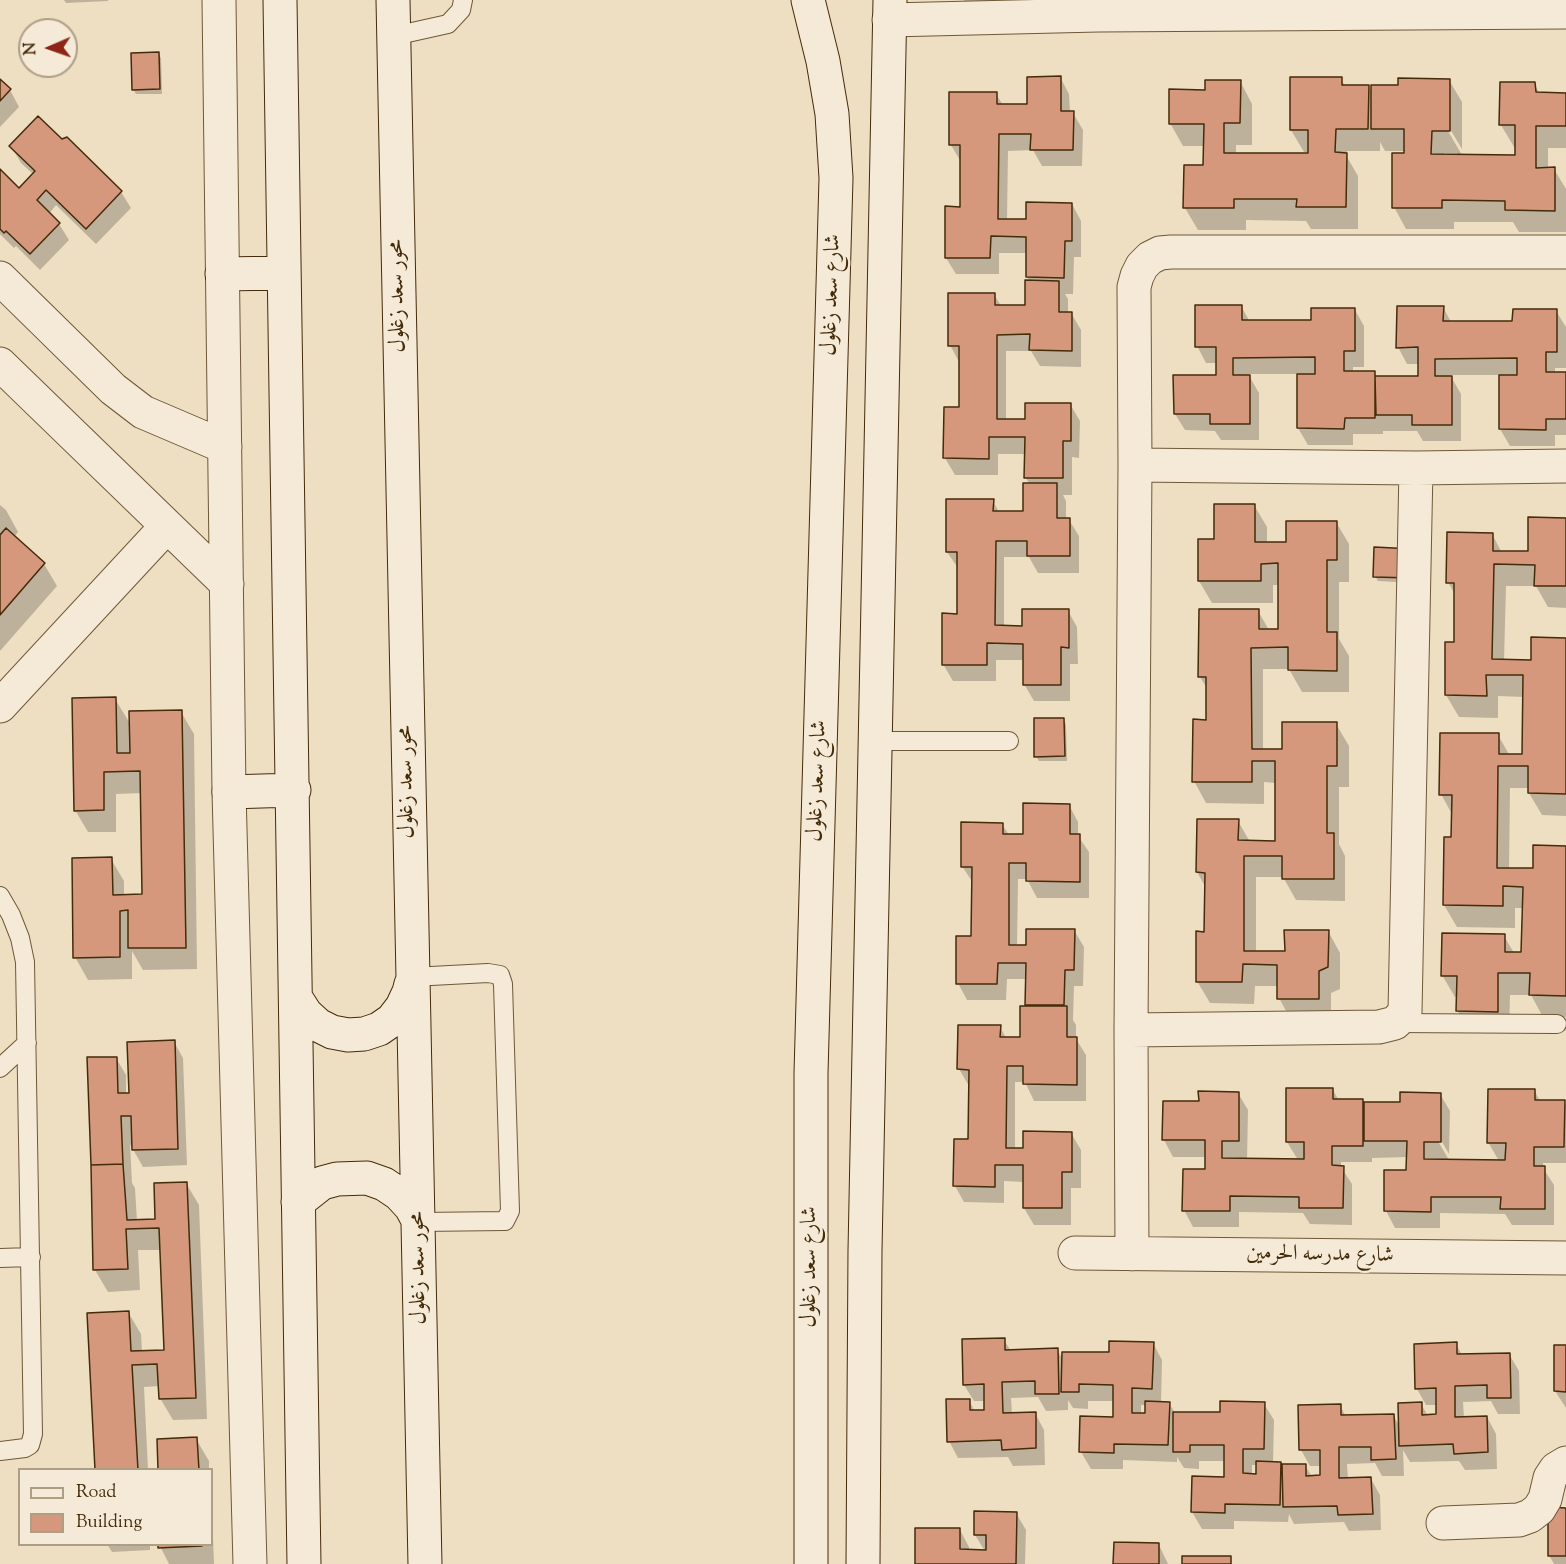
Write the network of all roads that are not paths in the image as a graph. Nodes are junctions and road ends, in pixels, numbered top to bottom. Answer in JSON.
{"nodes":[{"id":1,"x":219,"y":0,"type":"edge"},
{"id":2,"x":280,"y":0,"type":"edge"},
{"id":3,"x":393,"y":0,"type":"edge"},
{"id":4,"x":463,"y":0,"type":"edge"},
{"id":5,"x":808,"y":0,"type":"edge"},
{"id":6,"x":889,"y":10,"type":"edge"},
{"id":7,"x":1566,"y":12,"type":"edge"},
{"id":8,"x":394,"y":36,"type":"junction"},
{"id":9,"x":1566,"y":252,"type":"edge"},
{"id":10,"x":222,"y":273,"type":"junction"},
{"id":11,"x":284,"y":273,"type":"junction"},
{"id":12,"x":0,"y":278,"type":"edge"},
{"id":13,"x":0,"y":364,"type":"edge"},
{"id":14,"x":225,"y":447,"type":"junction"},
{"id":15,"x":1135,"y":465,"type":"junction"},
{"id":16,"x":1566,"y":466,"type":"edge"},
{"id":17,"x":1416,"y":468,"type":"junction"},
{"id":18,"x":167,"y":526,"type":"junction"},
{"id":19,"x":226,"y":584,"type":"junction"},
{"id":20,"x":0,"y":706,"type":"edge"},
{"id":21,"x":875,"y":741,"type":"junction"},
{"id":22,"x":1009,"y":741,"type":"dead end"},
{"id":23,"x":294,"y":790,"type":"junction"},
{"id":24,"x":229,"y":792,"type":"junction"},
{"id":25,"x":0,"y":896,"type":"edge"},
{"id":26,"x":411,"y":977,"type":"junction"},
{"id":27,"x":297,"y":1000,"type":"junction"},
{"id":28,"x":1395,"y":1023,"type":"junction"},
{"id":29,"x":1557,"y":1024,"type":"dead end"},
{"id":30,"x":1131,"y":1030,"type":"junction"},
{"id":31,"x":27,"y":1043,"type":"junction"},
{"id":32,"x":0,"y":1068,"type":"edge"},
{"id":33,"x":298,"y":1202,"type":"junction"},
{"id":34,"x":419,"y":1222,"type":"junction"},
{"id":35,"x":1075,"y":1253,"type":"dead end"},
{"id":36,"x":1132,"y":1254,"type":"junction"},
{"id":37,"x":31,"y":1257,"type":"junction"},
{"id":38,"x":0,"y":1258,"type":"edge"},
{"id":39,"x":1566,"y":1258,"type":"edge"},
{"id":40,"x":0,"y":1451,"type":"edge"},
{"id":41,"x":1566,"y":1463,"type":"edge"},
{"id":42,"x":1443,"y":1523,"type":"dead end"},
{"id":43,"x":250,"y":1564,"type":"edge"},
{"id":44,"x":304,"y":1564,"type":"edge"},
{"id":45,"x":424,"y":1564,"type":"edge"},
{"id":46,"x":811,"y":1564,"type":"edge"},
{"id":47,"x":864,"y":1564,"type":"edge"}],
"edges":[{"from":1,"to":10,"type":"street"},
{"from":2,"to":11,"type":"street"},
{"from":3,"to":8,"type":"street","name":"محور سعد زغلول"},
{"from":4,"to":8,"type":"lane"},
{"from":5,"to":46,"type":"street","name":"شارع سعد زغلول"},
{"from":6,"to":7,"type":"street"},
{"from":6,"to":21,"type":"street"},
{"from":8,"to":26,"type":"street","name":"محور سعد زغلول"},
{"from":9,"to":15,"type":"street"},
{"from":10,"to":11,"type":"street"},
{"from":10,"to":14,"type":"street"},
{"from":11,"to":23,"type":"street"},
{"from":12,"to":14,"type":"street"},
{"from":13,"to":18,"type":"street"},
{"from":14,"to":19,"type":"street"},
{"from":15,"to":17,"type":"street"},
{"from":15,"to":30,"type":"street"},
{"from":16,"to":17,"type":"street"},
{"from":17,"to":28,"type":"street"},
{"from":18,"to":19,"type":"street"},
{"from":18,"to":20,"type":"street"},
{"from":19,"to":24,"type":"street"},
{"from":21,"to":22,"type":"lane"},
{"from":21,"to":47,"type":"street"},
{"from":23,"to":24,"type":"street"},
{"from":23,"to":27,"type":"street"},
{"from":24,"to":43,"type":"street"},
{"from":25,"to":31,"type":"lane"},
{"from":26,"to":27,"type":"street"},
{"from":26,"to":34,"type":"street","name":"محور سعد زغلول"},
{"from":26,"to":34,"type":"lane"},
{"from":27,"to":33,"type":"street"},
{"from":28,"to":29,"type":"lane"},
{"from":28,"to":30,"type":"street"},
{"from":30,"to":36,"type":"street"},
{"from":31,"to":32,"type":"lane"},
{"from":31,"to":37,"type":"lane"},
{"from":33,"to":34,"type":"street"},
{"from":33,"to":44,"type":"street"},
{"from":34,"to":45,"type":"street","name":"محور سعد زغلول"},
{"from":35,"to":36,"type":"street","name":"شارع مدرسه الحرمين"},
{"from":36,"to":39,"type":"street","name":"شارع مدرسه الحرمين"},
{"from":37,"to":38,"type":"lane"},
{"from":37,"to":40,"type":"lane"},
{"from":41,"to":42,"type":"street"}]}
